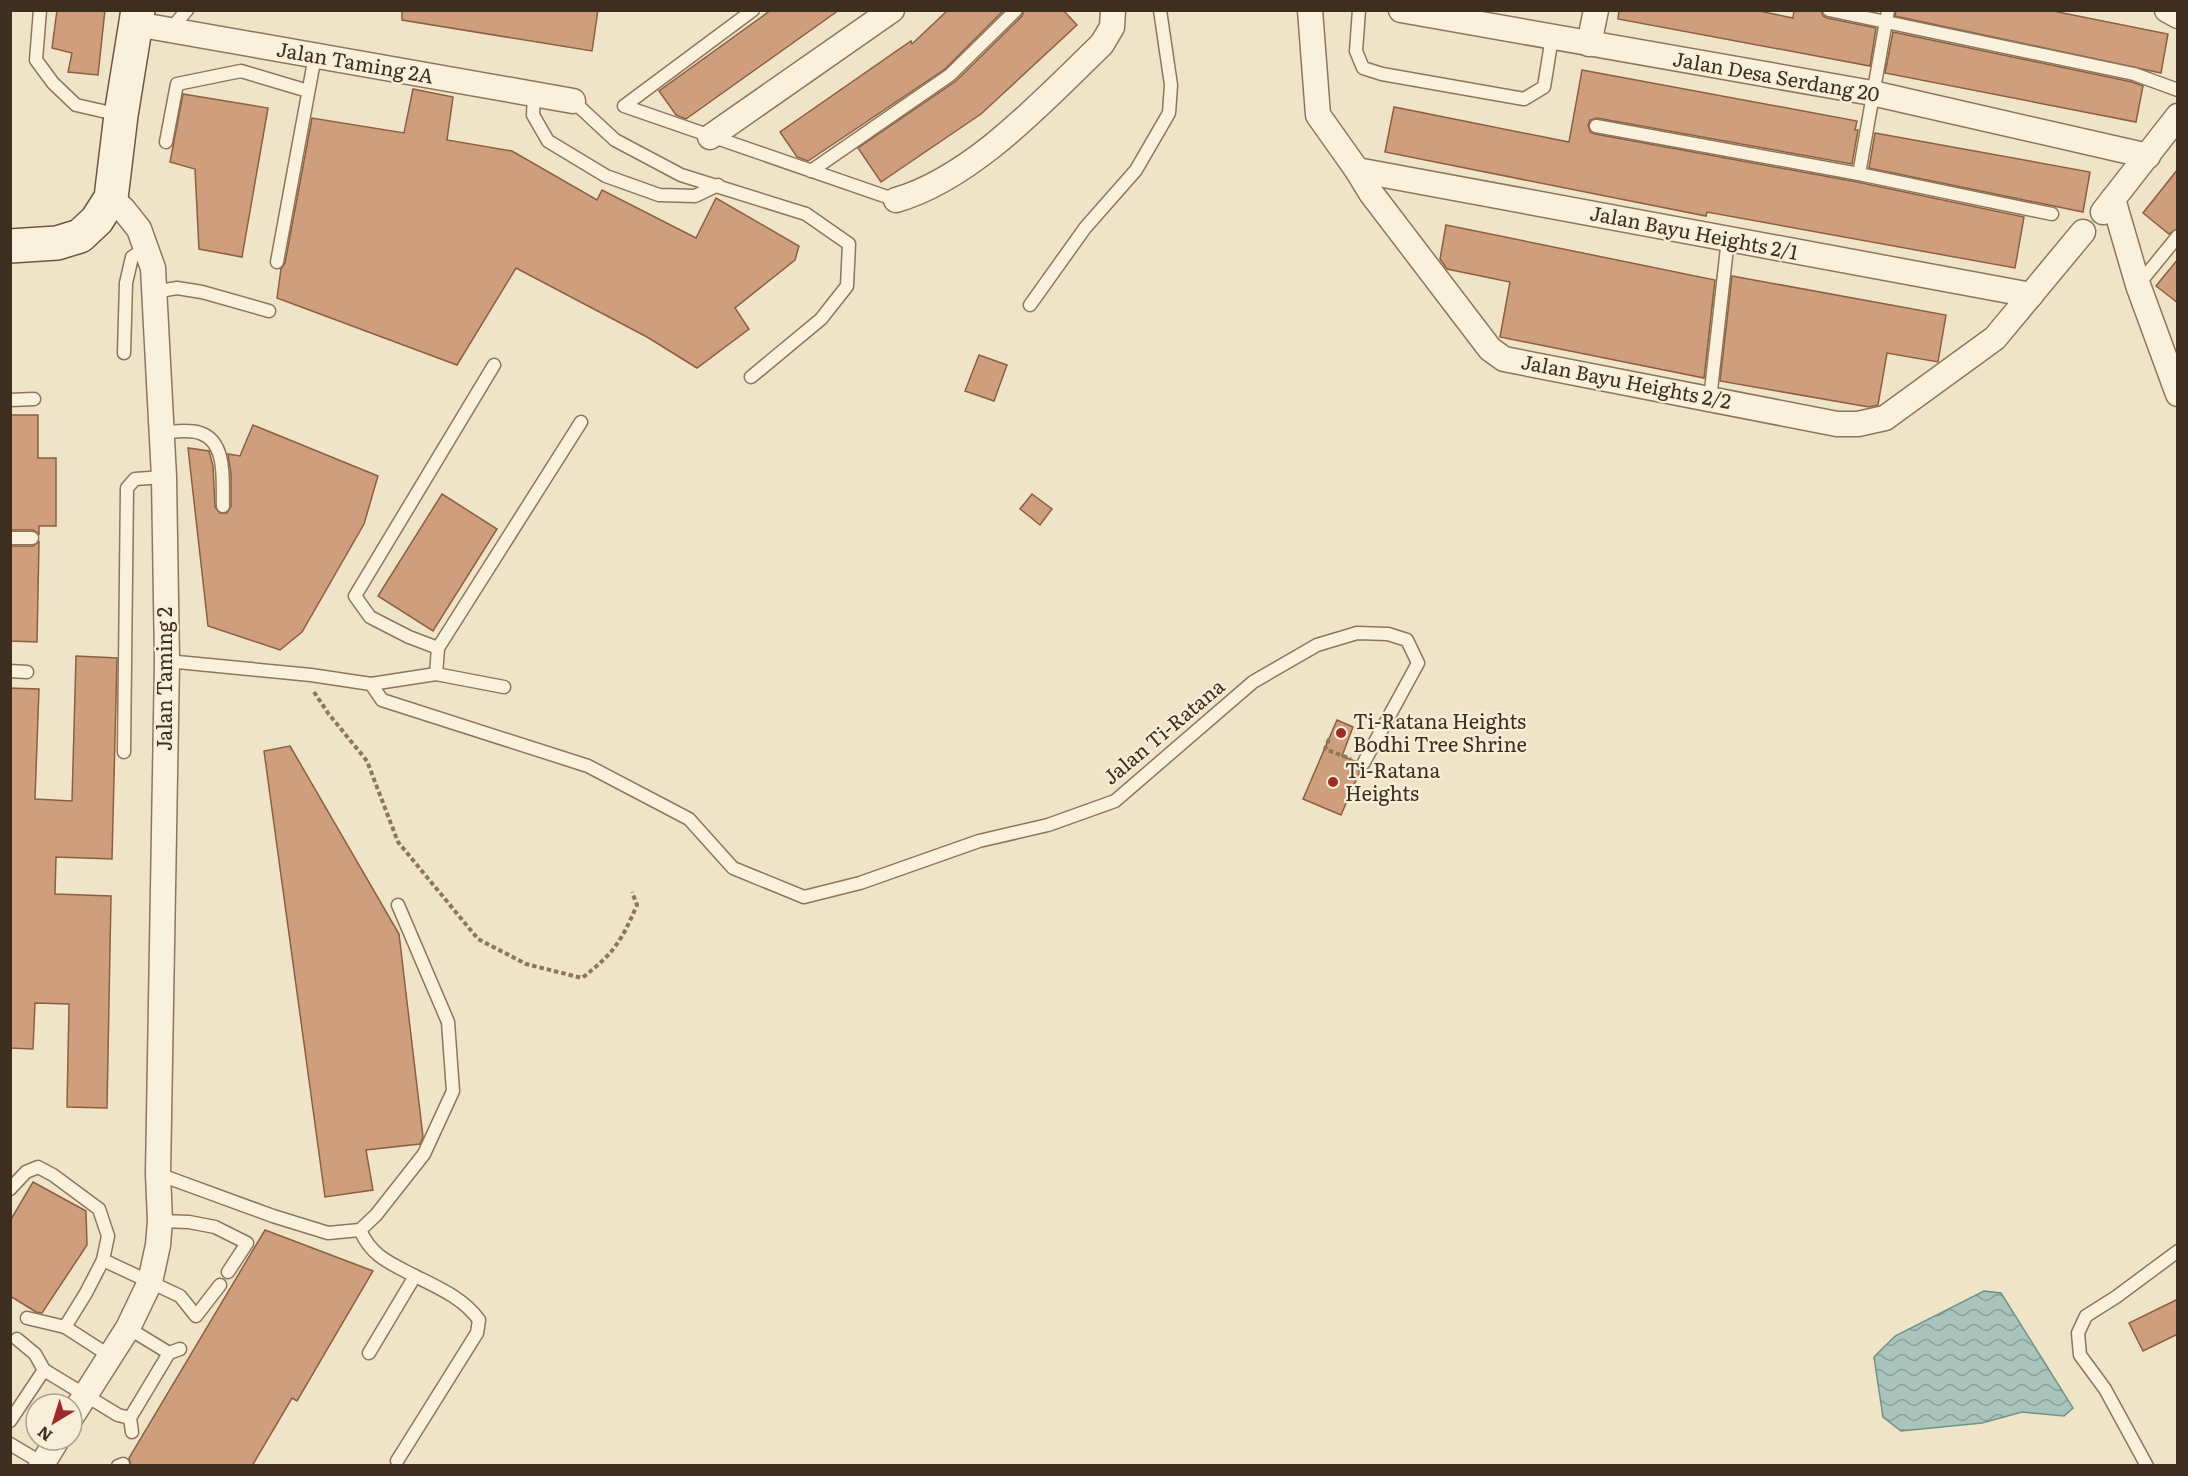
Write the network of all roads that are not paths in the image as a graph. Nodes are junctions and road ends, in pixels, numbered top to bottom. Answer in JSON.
{"nodes":[{"id":1,"x":40,"y":10,"type":"edge"},
{"id":2,"x":187,"y":10,"type":"edge"},
{"id":3,"x":753,"y":10,"type":"edge"},
{"id":4,"x":1016,"y":10,"type":"edge"},
{"id":5,"x":1113,"y":10,"type":"edge"},
{"id":6,"x":1160,"y":10,"type":"edge"},
{"id":7,"x":1310,"y":10,"type":"edge"},
{"id":8,"x":1359,"y":10,"type":"edge"},
{"id":9,"x":1401,"y":10,"type":"edge"},
{"id":10,"x":1596,"y":10,"type":"edge"},
{"id":11,"x":1829,"y":10,"type":"edge"},
{"id":12,"x":2167,"y":10,"type":"edge"},
{"id":13,"x":892,"y":11,"type":"edge"},
{"id":14,"x":1887,"y":16,"type":"edge"},
{"id":15,"x":2178,"y":16,"type":"edge"},
{"id":16,"x":137,"y":17,"type":"edge"},
{"id":17,"x":170,"y":30,"type":"junction"},
{"id":18,"x":1552,"y":37,"type":"junction"},
{"id":19,"x":1589,"y":44,"type":"junction"},
{"id":20,"x":315,"y":56,"type":"junction"},
{"id":21,"x":2178,"y":90,"type":"edge"},
{"id":22,"x":308,"y":91,"type":"junction"},
{"id":23,"x":1872,"y":93,"type":"junction"},
{"id":24,"x":534,"y":94,"type":"junction"},
{"id":25,"x":573,"y":101,"type":"joint"},
{"id":26,"x":121,"y":116,"type":"junction"},
{"id":27,"x":2178,"y":116,"type":"edge"},
{"id":28,"x":1596,"y":126,"type":"dead end"},
{"id":29,"x":710,"y":136,"type":"junction"},
{"id":30,"x":166,"y":142,"type":"dead end"},
{"id":31,"x":2148,"y":156,"type":"junction"},
{"id":32,"x":1357,"y":170,"type":"junction"},
{"id":33,"x":811,"y":171,"type":"junction"},
{"id":34,"x":1859,"y":174,"type":"junction"},
{"id":35,"x":718,"y":185,"type":"junction"},
{"id":36,"x":111,"y":198,"type":"junction"},
{"id":37,"x":896,"y":200,"type":"joint"},
{"id":38,"x":2052,"y":214,"type":"dead end"},
{"id":39,"x":2084,"y":232,"type":"dead end"},
{"id":40,"x":2178,"y":236,"type":"edge"},
{"id":41,"x":1728,"y":239,"type":"junction"},
{"id":42,"x":10,"y":246,"type":"edge"},
{"id":43,"x":146,"y":248,"type":"junction"},
{"id":44,"x":277,"y":262,"type":"dead end"},
{"id":45,"x":2138,"y":285,"type":"junction"},
{"id":46,"x":154,"y":292,"type":"junction"},
{"id":47,"x":2031,"y":295,"type":"junction"},
{"id":48,"x":1030,"y":304,"type":"dead end"},
{"id":49,"x":269,"y":311,"type":"dead end"},
{"id":50,"x":124,"y":353,"type":"dead end"},
{"id":51,"x":494,"y":365,"type":"dead end"},
{"id":52,"x":751,"y":377,"type":"dead end"},
{"id":53,"x":2175,"y":377,"type":"edge"},
{"id":54,"x":34,"y":399,"type":"dead end"},
{"id":55,"x":1710,"y":399,"type":"junction"},
{"id":56,"x":10,"y":400,"type":"edge"},
{"id":57,"x":580,"y":422,"type":"dead end"},
{"id":58,"x":162,"y":432,"type":"junction"},
{"id":59,"x":164,"y":477,"type":"junction"},
{"id":60,"x":223,"y":506,"type":"dead end"},
{"id":61,"x":10,"y":538,"type":"edge"},
{"id":62,"x":32,"y":538,"type":"dead end"},
{"id":63,"x":438,"y":648,"type":"junction"},
{"id":64,"x":167,"y":661,"type":"junction"},
{"id":65,"x":10,"y":671,"type":"edge"},
{"id":66,"x":27,"y":672,"type":"dead end"},
{"id":67,"x":436,"y":674,"type":"junction"},
{"id":68,"x":370,"y":684,"type":"junction"},
{"id":69,"x":504,"y":687,"type":"dead end"},
{"id":70,"x":124,"y":752,"type":"dead end"},
{"id":71,"x":1363,"y":764,"type":"road end"},
{"id":72,"x":398,"y":905,"type":"dead end"},
{"id":73,"x":158,"y":1174,"type":"junction"},
{"id":74,"x":10,"y":1189,"type":"edge"},
{"id":75,"x":160,"y":1221,"type":"junction"},
{"id":76,"x":360,"y":1230,"type":"junction"},
{"id":77,"x":2178,"y":1251,"type":"edge"},
{"id":78,"x":103,"y":1260,"type":"junction"},
{"id":79,"x":228,"y":1272,"type":"dead end"},
{"id":80,"x":415,"y":1276,"type":"junction"},
{"id":81,"x":150,"y":1282,"type":"junction"},
{"id":82,"x":220,"y":1285,"type":"dead end"},
{"id":83,"x":27,"y":1318,"type":"dead end"},
{"id":84,"x":65,"y":1327,"type":"junction"},
{"id":85,"x":128,"y":1328,"type":"junction"},
{"id":86,"x":17,"y":1339,"type":"dead end"},
{"id":87,"x":369,"y":1353,"type":"dead end"},
{"id":88,"x":110,"y":1356,"type":"junction"},
{"id":89,"x":44,"y":1370,"type":"junction"},
{"id":90,"x":86,"y":1394,"type":"junction"},
{"id":91,"x":84,"y":1397,"type":"edge"},
{"id":92,"x":130,"y":1418,"type":"junction"},
{"id":93,"x":10,"y":1421,"type":"edge"},
{"id":94,"x":132,"y":1432,"type":"dead end"},
{"id":95,"x":10,"y":1444,"type":"edge"},
{"id":96,"x":397,"y":1461,"type":"dead end"},
{"id":97,"x":42,"y":1464,"type":"edge"},
{"id":98,"x":2147,"y":1466,"type":"edge"}],
"edges":[{"from":1,"to":26,"type":"lane"},
{"from":2,"to":17,"type":"lane"},
{"from":3,"to":29,"type":"lane"},
{"from":4,"to":33,"type":"lane"},
{"from":5,"to":37,"type":"street"},
{"from":6,"to":48,"type":"lane"},
{"from":7,"to":32,"type":"street","name":"Jalan Bayu Heights 2/2"},
{"from":8,"to":18,"type":"lane"},
{"from":9,"to":18,"type":"street","name":"Jalan Desa Serdang 20"},
{"from":10,"to":19,"type":"street"},
{"from":11,"to":14,"type":"lane"},
{"from":12,"to":15,"type":"street"},
{"from":13,"to":29,"type":"street"},
{"from":14,"to":21,"type":"lane"},
{"from":14,"to":23,"type":"lane"},
{"from":16,"to":17,"type":"street","name":"Jalan Taming 2A"},
{"from":16,"to":26,"type":"street"},
{"from":17,"to":20,"type":"street","name":"Jalan Taming 2A"},
{"from":18,"to":19,"type":"street","name":"Jalan Desa Serdang 20"},
{"from":19,"to":23,"type":"street","name":"Jalan Desa Serdang 20"},
{"from":20,"to":22,"type":"lane"},
{"from":20,"to":24,"type":"street","name":"Jalan Taming 2A"},
{"from":22,"to":30,"type":"lane"},
{"from":22,"to":44,"type":"lane"},
{"from":23,"to":31,"type":"street","name":"Jalan Desa Serdang 20"},
{"from":23,"to":34,"type":"lane"},
{"from":24,"to":25,"type":"street","name":"Jalan Taming 2A"},
{"from":24,"to":35,"type":"lane"},
{"from":25,"to":35,"type":"lane"},
{"from":26,"to":36,"type":"street"},
{"from":27,"to":31,"type":"street"},
{"from":28,"to":34,"type":"lane"},
{"from":29,"to":33,"type":"lane"},
{"from":31,"to":45,"type":"street"},
{"from":32,"to":41,"type":"street","name":"Jalan Bayu Heights 2/1"},
{"from":32,"to":55,"type":"street","name":"Jalan Bayu Heights 2/2"},
{"from":33,"to":37,"type":"lane"},
{"from":34,"to":38,"type":"lane"},
{"from":35,"to":52,"type":"lane"},
{"from":36,"to":42,"type":"street"},
{"from":36,"to":43,"type":"street","name":"Jalan Taming 2"},
{"from":39,"to":47,"type":"street","name":"Jalan Bayu Heights 2/2"},
{"from":40,"to":45,"type":"lane"},
{"from":41,"to":47,"type":"street","name":"Jalan Bayu Heights 2/1"},
{"from":41,"to":55,"type":"lane"},
{"from":43,"to":46,"type":"street","name":"Jalan Taming 2"},
{"from":43,"to":50,"type":"lane"},
{"from":45,"to":53,"type":"street"},
{"from":46,"to":49,"type":"lane"},
{"from":46,"to":58,"type":"street","name":"Jalan Taming 2"},
{"from":47,"to":55,"type":"street","name":"Jalan Bayu Heights 2/2"},
{"from":51,"to":63,"type":"lane"},
{"from":54,"to":56,"type":"lane"},
{"from":57,"to":63,"type":"lane"},
{"from":58,"to":59,"type":"street","name":"Jalan Taming 2"},
{"from":58,"to":60,"type":"lane"},
{"from":59,"to":64,"type":"street","name":"Jalan Taming 2"},
{"from":59,"to":70,"type":"lane"},
{"from":61,"to":62,"type":"lane"},
{"from":63,"to":67,"type":"lane"},
{"from":64,"to":68,"type":"lane"},
{"from":64,"to":73,"type":"street","name":"Jalan Taming 2"},
{"from":65,"to":66,"type":"lane"},
{"from":67,"to":68,"type":"lane"},
{"from":67,"to":69,"type":"lane"},
{"from":68,"to":71,"type":"lane","name":"Jalan Ti-Ratana"},
{"from":72,"to":76,"type":"lane"},
{"from":73,"to":75,"type":"street","name":"Jalan Taming 2"},
{"from":73,"to":76,"type":"lane"},
{"from":74,"to":78,"type":"lane"},
{"from":75,"to":79,"type":"lane"},
{"from":75,"to":81,"type":"street","name":"Jalan Taming 2"},
{"from":76,"to":80,"type":"lane"},
{"from":77,"to":98,"type":"lane"},
{"from":78,"to":81,"type":"lane"},
{"from":78,"to":84,"type":"lane"},
{"from":80,"to":87,"type":"lane"},
{"from":80,"to":96,"type":"lane"},
{"from":81,"to":82,"type":"lane"},
{"from":81,"to":85,"type":"street","name":"Jalan Taming 2"},
{"from":83,"to":84,"type":"lane"},
{"from":84,"to":88,"type":"lane"},
{"from":85,"to":88,"type":"street","name":"Jalan Taming 2"},
{"from":85,"to":92,"type":"lane"},
{"from":86,"to":89,"type":"lane"},
{"from":88,"to":90,"type":"street","name":"Jalan Taming 2"},
{"from":89,"to":90,"type":"lane"},
{"from":89,"to":93,"type":"lane"},
{"from":90,"to":91,"type":"street","name":"Jalan Taming 2"},
{"from":90,"to":92,"type":"lane"},
{"from":92,"to":94,"type":"lane"},
{"from":95,"to":97,"type":"lane"}]}
